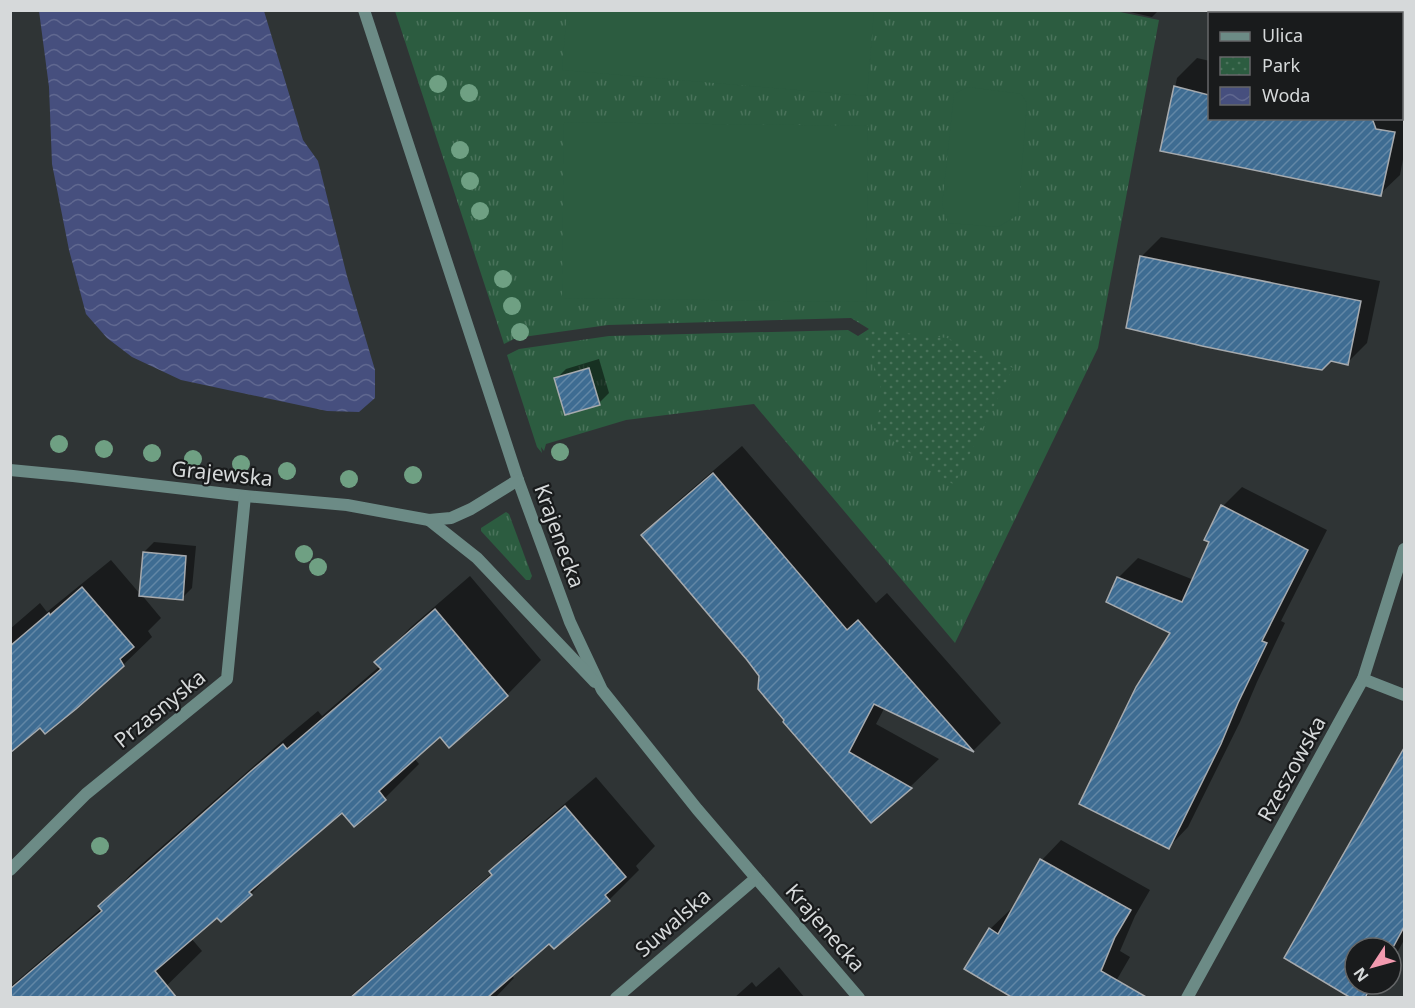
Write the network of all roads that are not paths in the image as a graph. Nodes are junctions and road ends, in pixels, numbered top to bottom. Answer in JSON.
{"nodes":[{"id":1,"x":364,"y":10,"type":"edge"},
{"id":2,"x":10,"y":471,"type":"edge"},
{"id":3,"x":518,"y":480,"type":"junction"},
{"id":4,"x":245,"y":496,"type":"junction"},
{"id":5,"x":429,"y":520,"type":"junction"},
{"id":6,"x":1404,"y":549,"type":"edge"},
{"id":7,"x":1363,"y":679,"type":"junction"},
{"id":8,"x":602,"y":690,"type":"junction"},
{"id":9,"x":1404,"y":695,"type":"edge"},
{"id":10,"x":10,"y":870,"type":"edge"},
{"id":11,"x":756,"y":878,"type":"junction"},
{"id":12,"x":616,"y":998,"type":"edge"},
{"id":13,"x":859,"y":998,"type":"edge"},
{"id":14,"x":1187,"y":998,"type":"edge"}],
"edges":[{"from":1,"to":3,"type":"street","name":"Krajenecka"},
{"from":2,"to":4,"type":"street","name":"Grajewska"},
{"from":3,"to":5,"type":"street","name":"Grajewska"},
{"from":3,"to":8,"type":"street","name":"Krajenecka"},
{"from":4,"to":5,"type":"street","name":"Grajewska"},
{"from":4,"to":10,"type":"street","name":"Przasnyska"},
{"from":5,"to":8,"type":"street","name":"Grajewska"},
{"from":6,"to":7,"type":"street","name":"Rzeszowska"},
{"from":7,"to":9,"type":"street"},
{"from":7,"to":14,"type":"street","name":"Rzeszowska"},
{"from":8,"to":11,"type":"street","name":"Krajenecka"},
{"from":11,"to":12,"type":"street","name":"Suwalska"},
{"from":11,"to":13,"type":"street","name":"Krajenecka"}]}
